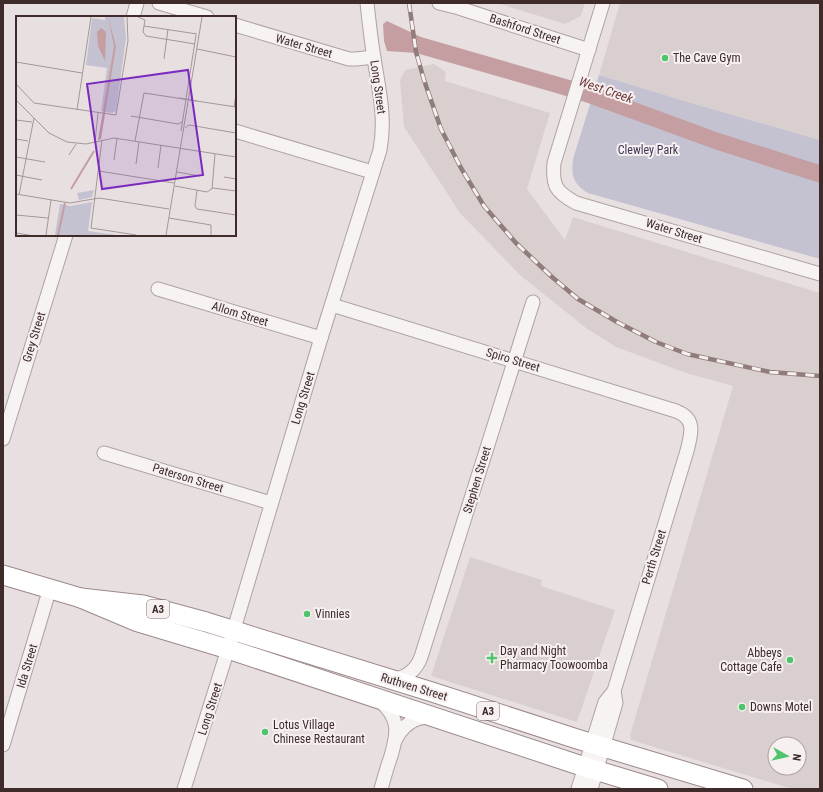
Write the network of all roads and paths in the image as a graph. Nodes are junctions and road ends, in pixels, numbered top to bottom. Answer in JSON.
{"nodes":[{"id":1,"x":137,"y":3,"type":"edge"},
{"id":2,"x":159,"y":3,"type":"edge"},
{"id":3,"x":367,"y":3,"type":"edge"},
{"id":4,"x":439,"y":3,"type":"edge"},
{"id":5,"x":603,"y":3,"type":"edge"},
{"id":6,"x":133,"y":16,"type":"edge"},
{"id":7,"x":204,"y":16,"type":"edge"},
{"id":8,"x":236,"y":25,"type":"edge"},
{"id":9,"x":589,"y":50,"type":"junction"},
{"id":10,"x":374,"y":57,"type":"junction"},
{"id":11,"x":236,"y":131,"type":"edge"},
{"id":12,"x":372,"y":172,"type":"junction"},
{"id":13,"x":66,"y":236,"type":"edge"},
{"id":14,"x":820,"y":274,"type":"edge"},
{"id":15,"x":158,"y":289,"type":"dead end"},
{"id":16,"x":533,"y":302,"type":"dead end"},
{"id":17,"x":332,"y":305,"type":"junction"},
{"id":18,"x":321,"y":338,"type":"junction"},
{"id":19,"x":514,"y":361,"type":"junction"},
{"id":20,"x":690,"y":424,"type":"joint"},
{"id":21,"x":3,"y":438,"type":"edge"},
{"id":22,"x":104,"y":453,"type":"dead end"},
{"id":23,"x":271,"y":503,"type":"junction"},
{"id":24,"x":3,"y":574,"type":"edge"},
{"id":25,"x":50,"y":588,"type":"junction"},
{"id":26,"x":81,"y":598,"type":"junction"},
{"id":27,"x":234,"y":631,"type":"junction"},
{"id":28,"x":228,"y":649,"type":"junction"},
{"id":29,"x":421,"y":657,"type":"junction"},
{"id":30,"x":391,"y":680,"type":"junction"},
{"id":31,"x":432,"y":692,"type":"junction"},
{"id":32,"x":376,"y":698,"type":"junction"},
{"id":33,"x":434,"y":717,"type":"junction"},
{"id":34,"x":396,"y":740,"type":"junction"},
{"id":35,"x":3,"y":744,"type":"edge"},
{"id":36,"x":598,"y":745,"type":"junction"},
{"id":37,"x":591,"y":769,"type":"junction"},
{"id":38,"x":184,"y":789,"type":"edge"},
{"id":39,"x":381,"y":789,"type":"edge"},
{"id":40,"x":578,"y":789,"type":"edge"},
{"id":41,"x":591,"y":789,"type":"edge"},
{"id":42,"x":658,"y":789,"type":"edge"},
{"id":43,"x":743,"y":789,"type":"edge"}],
"edges":[{"from":1,"to":6,"type":"street"},
{"from":2,"to":7,"type":"street"},
{"from":3,"to":10,"type":"street","name":"Long Street"},
{"from":4,"to":9,"type":"street","name":"Bashford Street"},
{"from":5,"to":9,"type":"street"},
{"from":8,"to":10,"type":"street","name":"Water Street"},
{"from":9,"to":14,"type":"street","name":"Water Street"},
{"from":10,"to":12,"type":"street","name":"Long Street"},
{"from":11,"to":12,"type":"street"},
{"from":12,"to":17,"type":"street","name":"Long Street"},
{"from":13,"to":21,"type":"street","name":"Grey Street"},
{"from":15,"to":18,"type":"street","name":"Allom Street"},
{"from":16,"to":19,"type":"street","name":"Stephen Street"},
{"from":17,"to":18,"type":"street","name":"Long Street"},
{"from":17,"to":19,"type":"street","name":"Spiro Street"},
{"from":18,"to":23,"type":"street","name":"Long Street"},
{"from":19,"to":20,"type":"street","name":"Spiro Street"},
{"from":19,"to":29,"type":"street","name":"Stephen Street"},
{"from":20,"to":36,"type":"street","name":"Perth Street"},
{"from":22,"to":23,"type":"street","name":"Paterson Street"},
{"from":23,"to":27,"type":"street","name":"Long Street"},
{"from":24,"to":25,"type":"highway","name":"Ruthven Street","number":"A3"},
{"from":25,"to":26,"type":"highway","name":"Ruthven Street","number":"A3"},
{"from":25,"to":35,"type":"street","name":"Ida Street"},
{"from":26,"to":27,"type":"highway","name":"Ruthven Street","number":"A3"},
{"from":26,"to":28,"type":"highway","name":"Ruthven Street","number":"A3"},
{"from":27,"to":28,"type":"street","name":"Long Street"},
{"from":27,"to":30,"type":"highway","name":"Ruthven Street","number":"A3"},
{"from":28,"to":32,"type":"highway","name":"Ruthven Street","number":"A3"},
{"from":28,"to":38,"type":"street","name":"Long Street"},
{"from":29,"to":30,"type":"street","name":"Stephen Street"},
{"from":29,"to":31,"type":"street","name":"Stephen Street"},
{"from":30,"to":31,"type":"highway","name":"Ruthven Street","number":"A3"},
{"from":31,"to":36,"type":"highway","name":"Ruthven Street","number":"A3"},
{"from":32,"to":33,"type":"highway","name":"Ruthven Street","number":"A3"},
{"from":32,"to":34,"type":"street"},
{"from":33,"to":34,"type":"street"},
{"from":33,"to":37,"type":"highway","name":"Ruthven Street","number":"A3"},
{"from":34,"to":39,"type":"street"},
{"from":36,"to":37,"type":"street","name":"Perth Street"},
{"from":36,"to":43,"type":"highway","name":"Ruthven Street","number":"A3"},
{"from":37,"to":40,"type":"street","name":"Perth Street"},
{"from":37,"to":41,"type":"street","name":"Perth Street"},
{"from":37,"to":42,"type":"highway","name":"Ruthven Street","number":"A3"}]}
